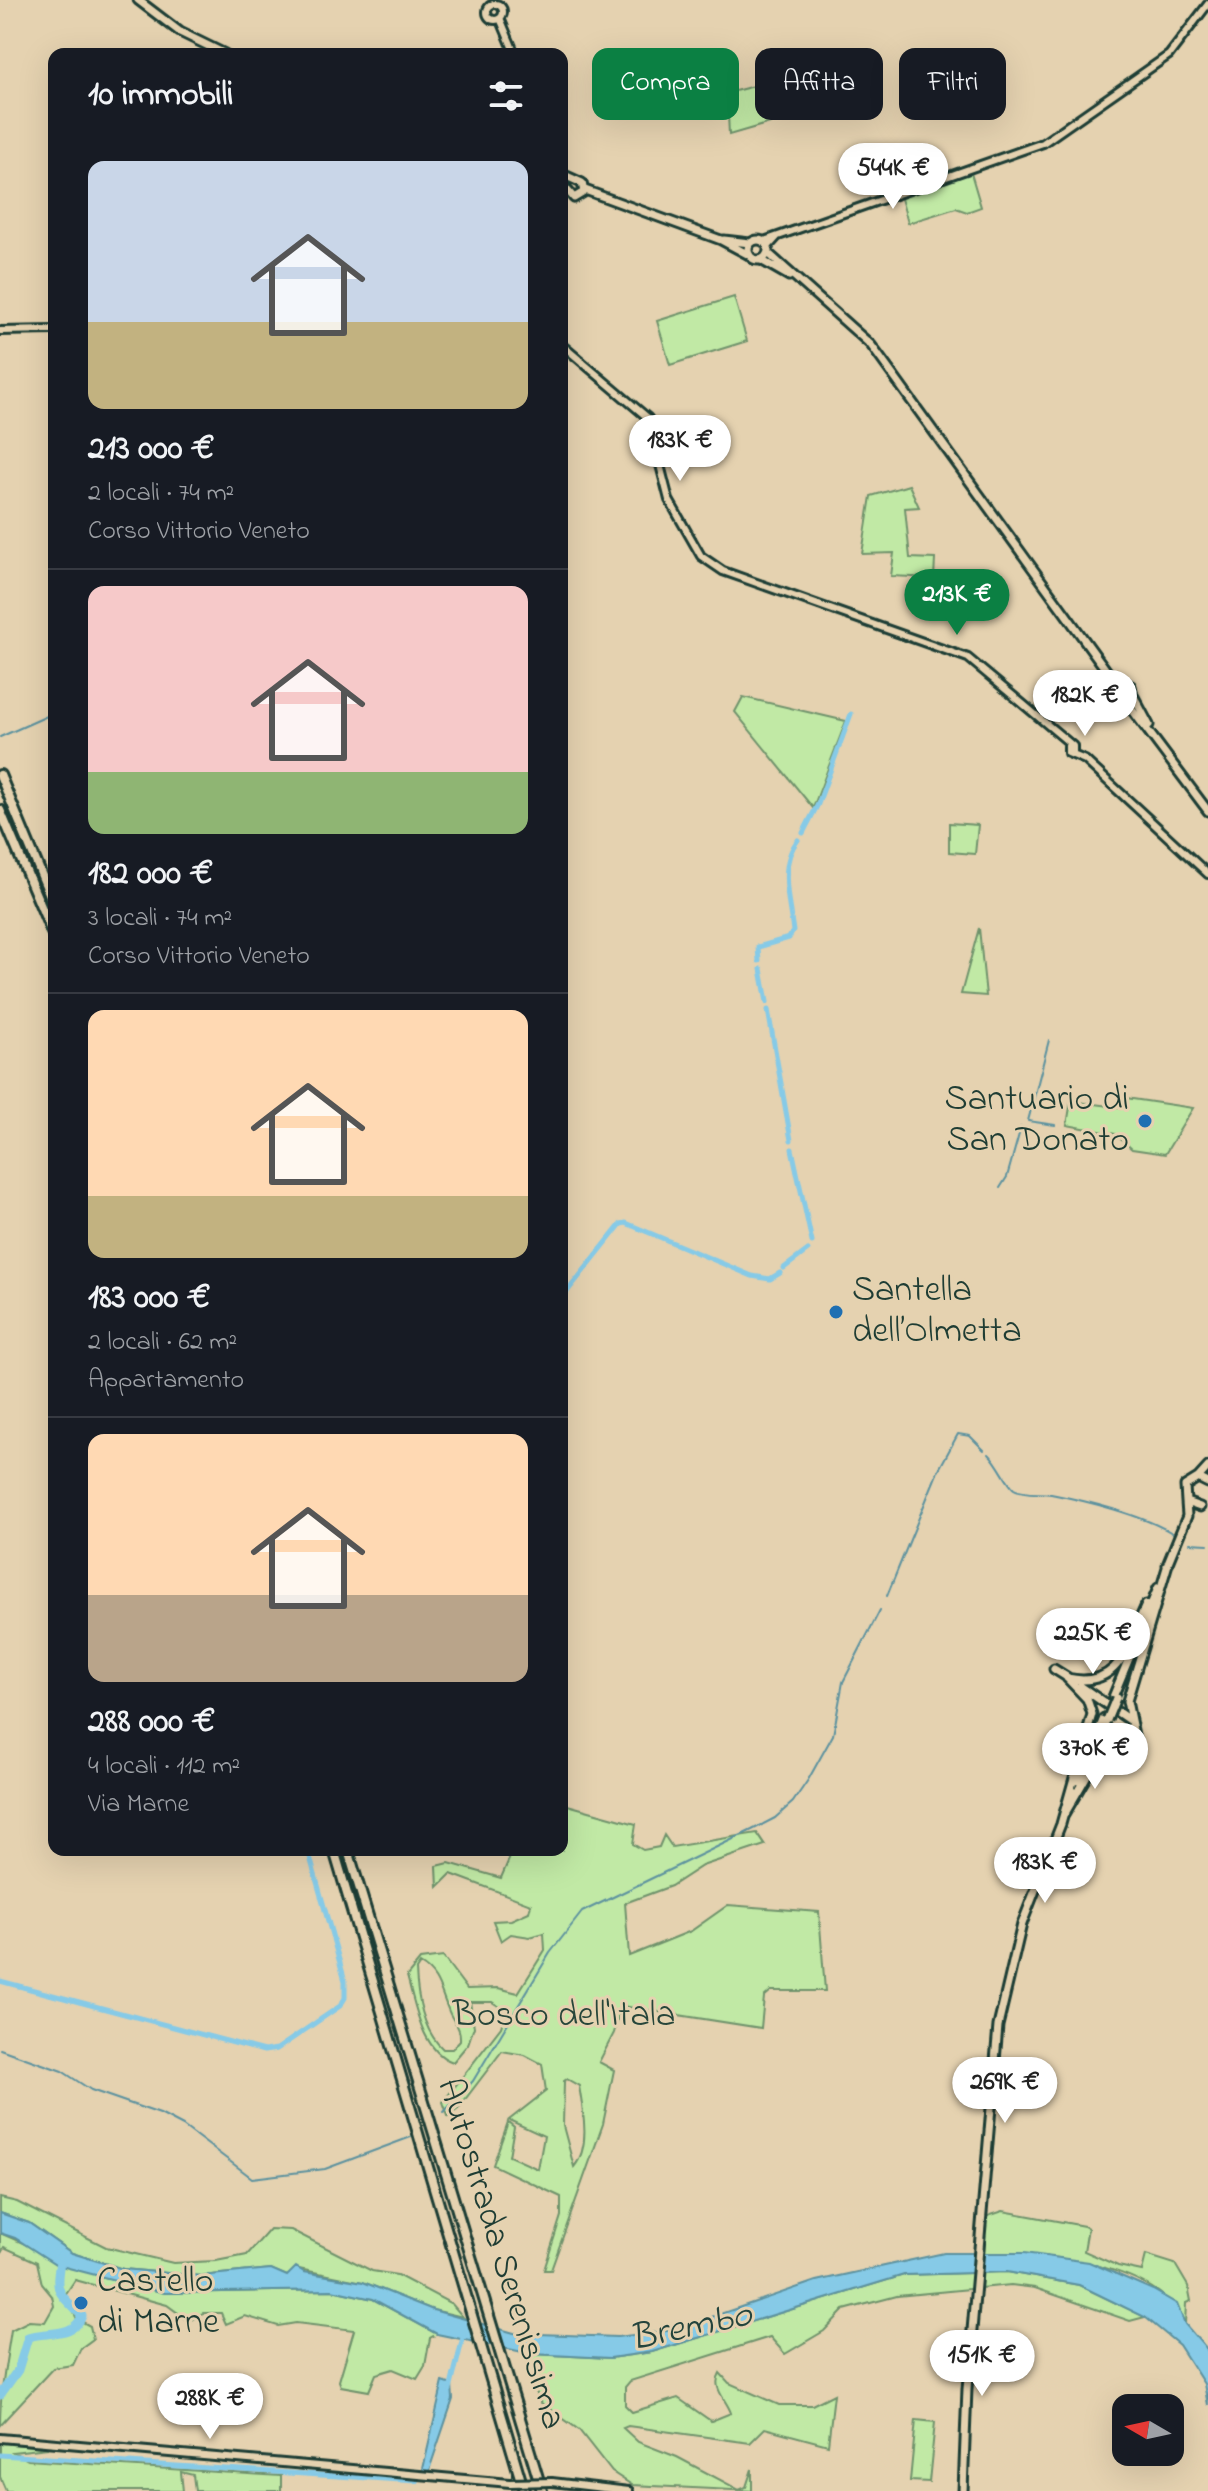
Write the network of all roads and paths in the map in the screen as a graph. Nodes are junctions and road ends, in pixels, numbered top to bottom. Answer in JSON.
{"nodes":[{"id":1,"x":138,"y":0,"type":"edge"},
{"id":2,"x":495,"y":2,"type":"edge"},
{"id":3,"x":1208,"y":4,"type":"edge"},
{"id":4,"x":500,"y":18,"type":"junction"},
{"id":5,"x":213,"y":48,"type":"edge"},
{"id":6,"x":512,"y":48,"type":"edge"},
{"id":7,"x":568,"y":177,"type":"edge"},
{"id":8,"x":585,"y":190,"type":"junction"},
{"id":9,"x":568,"y":191,"type":"edge"},
{"id":10,"x":721,"y":240,"type":"junction"},
{"id":11,"x":750,"y":243,"type":"junction"},
{"id":12,"x":767,"y":247,"type":"junction"},
{"id":13,"x":749,"y":255,"type":"junction"},
{"id":14,"x":761,"y":260,"type":"junction"},
{"id":15,"x":794,"y":279,"type":"junction"},
{"id":16,"x":48,"y":330,"type":"edge"},
{"id":17,"x":0,"y":331,"type":"edge"},
{"id":18,"x":568,"y":351,"type":"edge"},
{"id":19,"x":1109,"y":674,"type":"junction"},
{"id":20,"x":1120,"y":683,"type":"junction"},
{"id":21,"x":1112,"y":693,"type":"junction"},
{"id":22,"x":1133,"y":695,"type":"junction"},
{"id":23,"x":1120,"y":704,"type":"junction"},
{"id":24,"x":1155,"y":738,"type":"junction"},
{"id":25,"x":0,"y":775,"type":"edge"},
{"id":26,"x":0,"y":810,"type":"edge"},
{"id":27,"x":1208,"y":811,"type":"edge"},
{"id":28,"x":1192,"y":857,"type":"junction"},
{"id":29,"x":1208,"y":864,"type":"edge"},
{"id":30,"x":1208,"y":874,"type":"edge"},
{"id":31,"x":48,"y":891,"type":"edge"},
{"id":32,"x":48,"y":923,"type":"edge"},
{"id":33,"x":1208,"y":1468,"type":"edge"},
{"id":34,"x":1198,"y":1478,"type":"junction"},
{"id":35,"x":1208,"y":1481,"type":"edge"},
{"id":36,"x":1186,"y":1502,"type":"junction"},
{"id":37,"x":1208,"y":1502,"type":"edge"},
{"id":38,"x":1200,"y":1507,"type":"junction"},
{"id":39,"x":1187,"y":1516,"type":"junction"},
{"id":40,"x":1168,"y":1564,"type":"junction"},
{"id":41,"x":1054,"y":1669,"type":"dead end"},
{"id":42,"x":1107,"y":1677,"type":"junction"},
{"id":43,"x":1067,"y":1678,"type":"junction"},
{"id":44,"x":1101,"y":1700,"type":"junction"},
{"id":45,"x":1106,"y":1719,"type":"junction"},
{"id":46,"x":1133,"y":1725,"type":"junction"},
{"id":47,"x":1122,"y":1751,"type":"junction"},
{"id":48,"x":1064,"y":1815,"type":"junction"},
{"id":49,"x":1061,"y":1824,"type":"junction"},
{"id":50,"x":336,"y":1856,"type":"edge"},
{"id":51,"x":350,"y":1856,"type":"edge"},
{"id":52,"x":0,"y":2438,"type":"edge"},
{"id":53,"x":524,"y":2491,"type":"edge"},
{"id":54,"x":542,"y":2491,"type":"edge"},
{"id":55,"x":629,"y":2491,"type":"edge"},
{"id":56,"x":963,"y":2491,"type":"edge"}],
"edges":[{"from":1,"to":5,"type":"main road"},
{"from":2,"to":4,"type":"street"},
{"from":2,"to":4,"type":"street"},
{"from":3,"to":12,"type":"street"},
{"from":4,"to":6,"type":"street"},
{"from":7,"to":8,"type":"main road"},
{"from":8,"to":9,"type":"main road"},
{"from":8,"to":10,"type":"main road"},
{"from":10,"to":11,"type":"main road"},
{"from":10,"to":13,"type":"main road"},
{"from":11,"to":12,"type":"main road"},
{"from":11,"to":13,"type":"main road"},
{"from":12,"to":14,"type":"main road"},
{"from":12,"to":15,"type":"main road"},
{"from":13,"to":14,"type":"main road"},
{"from":14,"to":15,"type":"main road"},
{"from":15,"to":19,"type":"main road"},
{"from":16,"to":17,"type":"street"},
{"from":18,"to":28,"type":"street"},
{"from":19,"to":20,"type":"main road"},
{"from":19,"to":21,"type":"main road"},
{"from":20,"to":21,"type":"main road"},
{"from":20,"to":22,"type":"main road"},
{"from":21,"to":23,"type":"main road"},
{"from":22,"to":23,"type":"main road"},
{"from":22,"to":24,"type":"main road"},
{"from":23,"to":24,"type":"main road"},
{"from":24,"to":27,"type":"main road"},
{"from":25,"to":31,"type":"highway"},
{"from":26,"to":32,"type":"highway"},
{"from":28,"to":29,"type":"street"},
{"from":28,"to":30,"type":"street"},
{"from":33,"to":34,"type":"main road"},
{"from":33,"to":35,"type":"main road"},
{"from":34,"to":35,"type":"main road"},
{"from":34,"to":36,"type":"main road"},
{"from":36,"to":38,"type":"main road"},
{"from":36,"to":39,"type":"main road"},
{"from":37,"to":38,"type":"main road"},
{"from":38,"to":39,"type":"main road"},
{"from":39,"to":40,"type":"main road"},
{"from":40,"to":42,"type":"main road"},
{"from":40,"to":45,"type":"main road","bridge":true},
{"from":40,"to":46,"type":"main road"},
{"from":41,"to":43,"type":"main road"},
{"from":42,"to":43,"type":"main road"},
{"from":42,"to":44,"type":"main road"},
{"from":43,"to":44,"type":"main road"},
{"from":43,"to":49,"type":"main road"},
{"from":44,"to":46,"type":"main road"},
{"from":45,"to":47,"type":"main road"},
{"from":45,"to":48,"type":"main road"},
{"from":46,"to":47,"type":"main road"},
{"from":47,"to":48,"type":"main road"},
{"from":48,"to":49,"type":"main road"},
{"from":49,"to":56,"type":"main road"},
{"from":50,"to":53,"type":"highway","name":"Autostrada Serenissima"},
{"from":51,"to":54,"type":"highway","name":"Autostrada Serenissima"},
{"from":52,"to":55,"type":"street","bridge":true}]}
